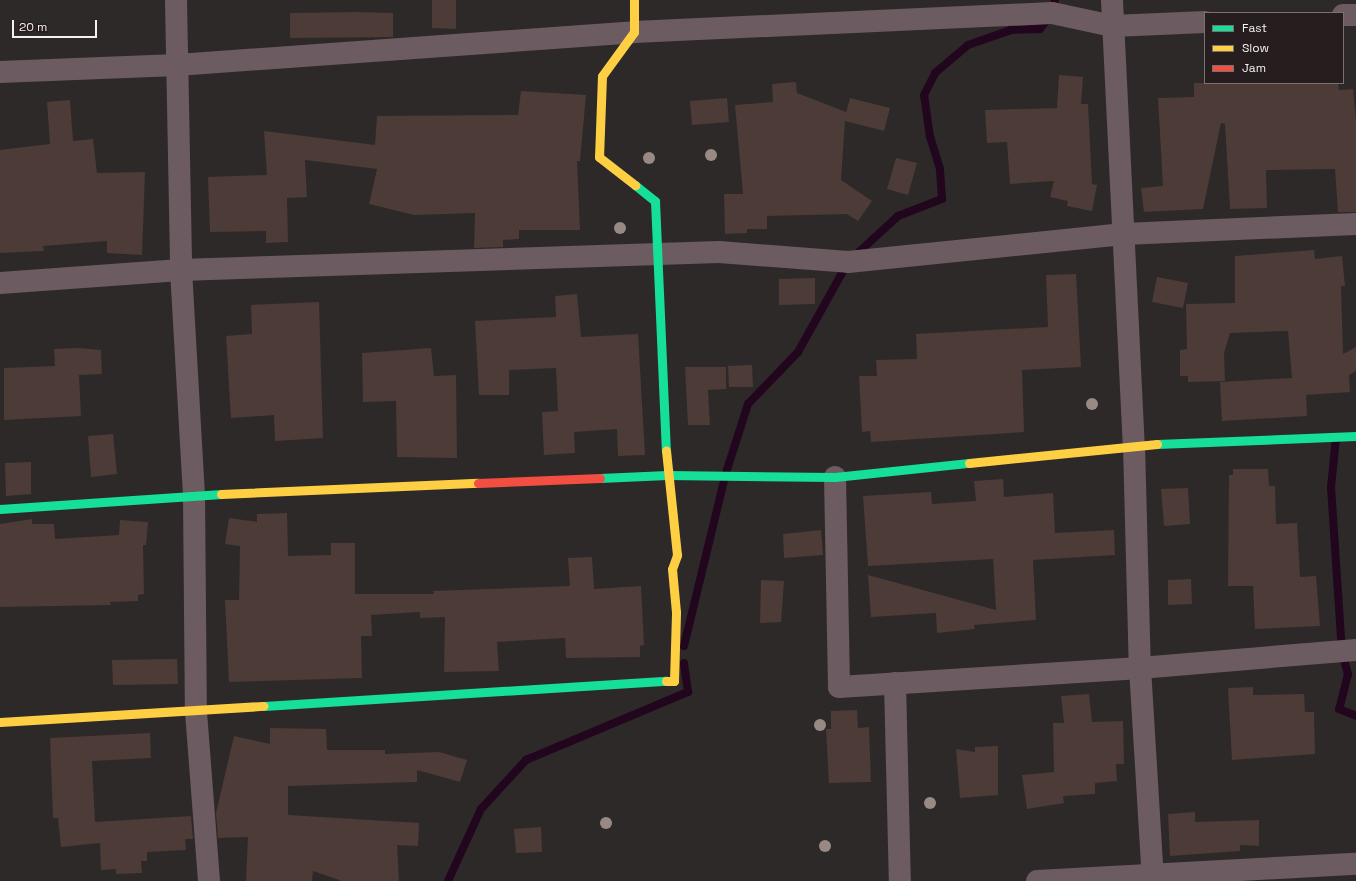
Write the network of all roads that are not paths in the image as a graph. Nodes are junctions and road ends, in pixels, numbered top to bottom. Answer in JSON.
{"nodes":[{"id":1,"x":176,"y":0,"type":"edge"},
{"id":2,"x":634,"y":0,"type":"edge"},
{"id":3,"x":1112,"y":0,"type":"edge"},
{"id":4,"x":1356,"y":15,"type":"edge"},
{"id":5,"x":1344,"y":16,"type":"edge"},
{"id":6,"x":1204,"y":22,"type":"edge"},
{"id":7,"x":1113,"y":26,"type":"junction"},
{"id":8,"x":634,"y":32,"type":"junction"},
{"id":9,"x":177,"y":65,"type":"junction"},
{"id":10,"x":0,"y":72,"type":"edge"},
{"id":11,"x":1356,"y":224,"type":"edge"},
{"id":12,"x":1124,"y":234,"type":"junction"},
{"id":13,"x":658,"y":255,"type":"junction"},
{"id":14,"x":181,"y":270,"type":"junction"},
{"id":15,"x":0,"y":283,"type":"edge"},
{"id":16,"x":1356,"y":436,"type":"edge"},
{"id":17,"x":1134,"y":445,"type":"junction"},
{"id":18,"x":667,"y":475,"type":"junction"},
{"id":19,"x":835,"y":477,"type":"junction"},
{"id":20,"x":194,"y":495,"type":"junction"},
{"id":21,"x":0,"y":508,"type":"edge"},
{"id":22,"x":1356,"y":650,"type":"edge"},
{"id":23,"x":1140,"y":668,"type":"junction"},
{"id":24,"x":895,"y":683,"type":"junction"},
{"id":25,"x":196,"y":712,"type":"junction"},
{"id":26,"x":0,"y":722,"type":"edge"},
{"id":27,"x":1356,"y":864,"type":"edge"},
{"id":28,"x":1153,"y":877,"type":"edge"},
{"id":29,"x":209,"y":881,"type":"edge"},
{"id":30,"x":900,"y":881,"type":"edge"},
{"id":31,"x":1037,"y":881,"type":"edge"}],
"edges":[{"from":1,"to":9,"type":"street"},
{"from":2,"to":8,"type":"street"},
{"from":3,"to":7,"type":"street"},
{"from":4,"to":5,"type":"street"},
{"from":6,"to":7,"type":"street"},
{"from":7,"to":8,"type":"street"},
{"from":7,"to":12,"type":"street"},
{"from":8,"to":9,"type":"street"},
{"from":8,"to":13,"type":"street"},
{"from":9,"to":10,"type":"street"},
{"from":9,"to":14,"type":"street"},
{"from":11,"to":12,"type":"street"},
{"from":12,"to":13,"type":"street"},
{"from":12,"to":17,"type":"street"},
{"from":13,"to":14,"type":"street"},
{"from":13,"to":18,"type":"street"},
{"from":14,"to":15,"type":"street"},
{"from":14,"to":20,"type":"street"},
{"from":16,"to":17,"type":"street"},
{"from":17,"to":19,"type":"street"},
{"from":17,"to":23,"type":"street"},
{"from":18,"to":19,"type":"street"},
{"from":18,"to":20,"type":"street"},
{"from":18,"to":25,"type":"street"},
{"from":19,"to":24,"type":"street"},
{"from":20,"to":21,"type":"street"},
{"from":20,"to":25,"type":"street"},
{"from":22,"to":23,"type":"street"},
{"from":23,"to":24,"type":"street"},
{"from":23,"to":28,"type":"street"},
{"from":24,"to":30,"type":"street"},
{"from":25,"to":26,"type":"street"},
{"from":25,"to":29,"type":"street"},
{"from":27,"to":28,"type":"street"},
{"from":28,"to":31,"type":"street"}]}
